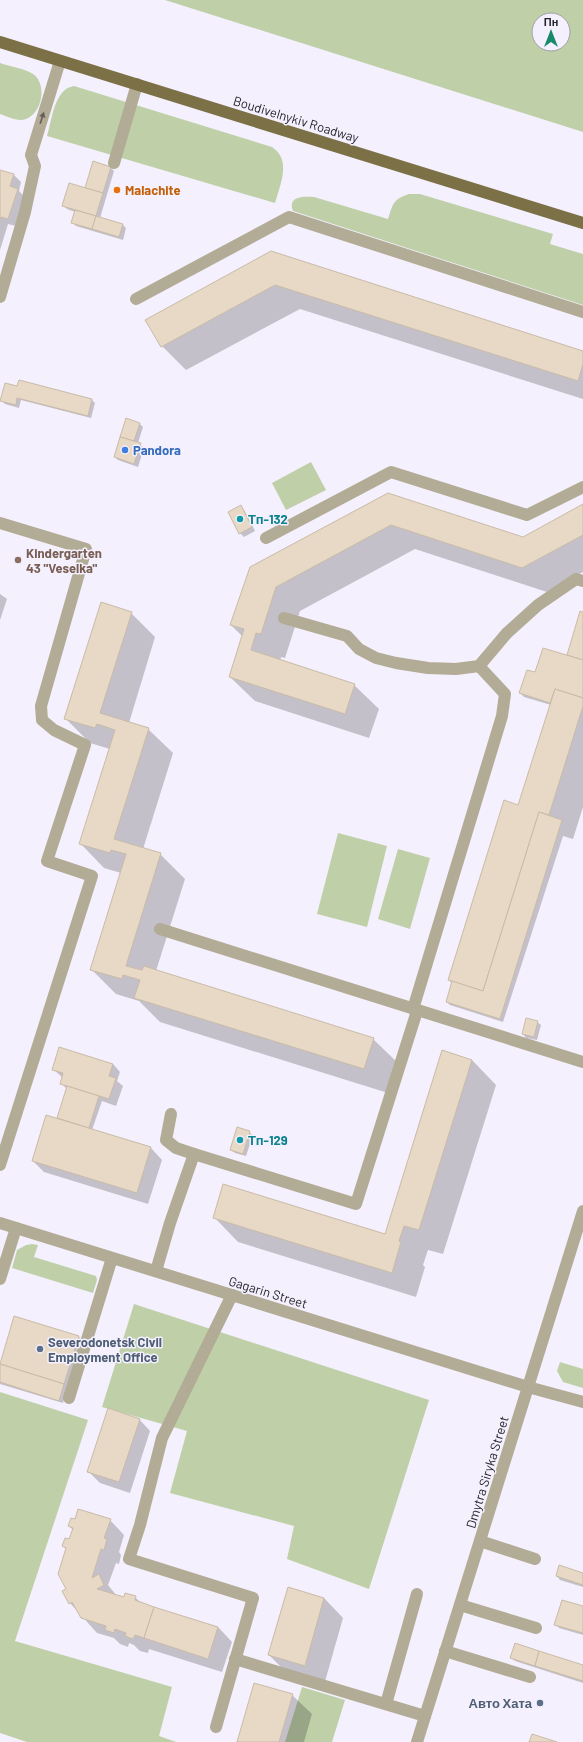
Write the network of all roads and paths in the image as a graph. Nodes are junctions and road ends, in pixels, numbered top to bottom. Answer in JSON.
{"nodes":[{"id":1,"x":0,"y":42,"type":"edge"},
{"id":2,"x":60,"y":61,"type":"junction"},
{"id":3,"x":137,"y":84,"type":"junction"},
{"id":4,"x":114,"y":162,"type":"dead end"},
{"id":5,"x":583,"y":223,"type":"edge"},
{"id":6,"x":0,"y":297,"type":"edge"},
{"id":7,"x":136,"y":299,"type":"dead end"},
{"id":8,"x":583,"y":312,"type":"edge"},
{"id":9,"x":583,"y":487,"type":"edge"},
{"id":10,"x":0,"y":523,"type":"edge"},
{"id":11,"x":266,"y":538,"type":"dead end"},
{"id":12,"x":583,"y":581,"type":"edge"},
{"id":13,"x":284,"y":618,"type":"dead end"},
{"id":14,"x":480,"y":666,"type":"junction"},
{"id":15,"x":160,"y":929,"type":"dead end"},
{"id":16,"x":415,"y":1010,"type":"junction"},
{"id":17,"x":583,"y":1062,"type":"edge"},
{"id":18,"x":171,"y":1114,"type":"dead end"},
{"id":19,"x":194,"y":1154,"type":"junction"},
{"id":20,"x":0,"y":1165,"type":"edge"},
{"id":21,"x":583,"y":1211,"type":"edge"},
{"id":22,"x":0,"y":1223,"type":"edge"},
{"id":23,"x":16,"y":1228,"type":"junction"},
{"id":24,"x":112,"y":1258,"type":"junction"},
{"id":25,"x":156,"y":1271,"type":"junction"},
{"id":26,"x":0,"y":1279,"type":"edge"},
{"id":27,"x":232,"y":1295,"type":"junction"},
{"id":28,"x":528,"y":1387,"type":"junction"},
{"id":29,"x":69,"y":1398,"type":"dead end"},
{"id":30,"x":583,"y":1402,"type":"edge"},
{"id":31,"x":480,"y":1541,"type":"junction"},
{"id":32,"x":535,"y":1559,"type":"dead end"},
{"id":33,"x":417,"y":1594,"type":"dead end"},
{"id":34,"x":460,"y":1604,"type":"junction"},
{"id":35,"x":536,"y":1628,"type":"dead end"},
{"id":36,"x":446,"y":1651,"type":"junction"},
{"id":37,"x":235,"y":1659,"type":"junction"},
{"id":38,"x":530,"y":1677,"type":"dead end"},
{"id":39,"x":386,"y":1704,"type":"junction"},
{"id":40,"x":425,"y":1716,"type":"junction"},
{"id":41,"x":216,"y":1727,"type":"dead end"},
{"id":42,"x":417,"y":1742,"type":"edge"}],
"edges":[{"from":1,"to":2,"type":"main road","name":"Boudivelnykiv Roadway"},
{"from":2,"to":3,"type":"main road","name":"Boudivelnykiv Roadway"},
{"from":6,"to":2,"type":"street","one_way":true},
{"from":3,"to":4,"type":"street"},
{"from":3,"to":5,"type":"main road","name":"Boudivelnykiv Roadway"},
{"from":7,"to":8,"type":"street"},
{"from":9,"to":11,"type":"street"},
{"from":10,"to":20,"type":"street"},
{"from":12,"to":14,"type":"street"},
{"from":13,"to":14,"type":"street"},
{"from":14,"to":16,"type":"street"},
{"from":15,"to":16,"type":"street"},
{"from":16,"to":17,"type":"street"},
{"from":16,"to":19,"type":"street"},
{"from":18,"to":19,"type":"street"},
{"from":19,"to":25,"type":"street"},
{"from":21,"to":28,"type":"street","name":"Dmytra Siryka Street"},
{"from":22,"to":23,"type":"street","name":"Gagarin Street"},
{"from":23,"to":24,"type":"street","name":"Gagarin Street"},
{"from":23,"to":26,"type":"street"},
{"from":24,"to":25,"type":"street","name":"Gagarin Street"},
{"from":24,"to":29,"type":"street"},
{"from":25,"to":27,"type":"street","name":"Gagarin Street"},
{"from":27,"to":28,"type":"street","name":"Gagarin Street"},
{"from":27,"to":37,"type":"street"},
{"from":28,"to":30,"type":"street","name":"Gagarin Street"},
{"from":28,"to":31,"type":"street","name":"Dmytra Siryka Street"},
{"from":31,"to":32,"type":"street"},
{"from":31,"to":34,"type":"street","name":"Dmytra Siryka Street"},
{"from":33,"to":39,"type":"street"},
{"from":34,"to":35,"type":"street"},
{"from":34,"to":36,"type":"street","name":"Dmytra Siryka Street"},
{"from":36,"to":38,"type":"street"},
{"from":36,"to":40,"type":"street","name":"Dmytra Siryka Street"},
{"from":37,"to":39,"type":"street"},
{"from":37,"to":41,"type":"street"},
{"from":39,"to":40,"type":"street"},
{"from":40,"to":42,"type":"street","name":"Dmytra Siryka Street"}]}
